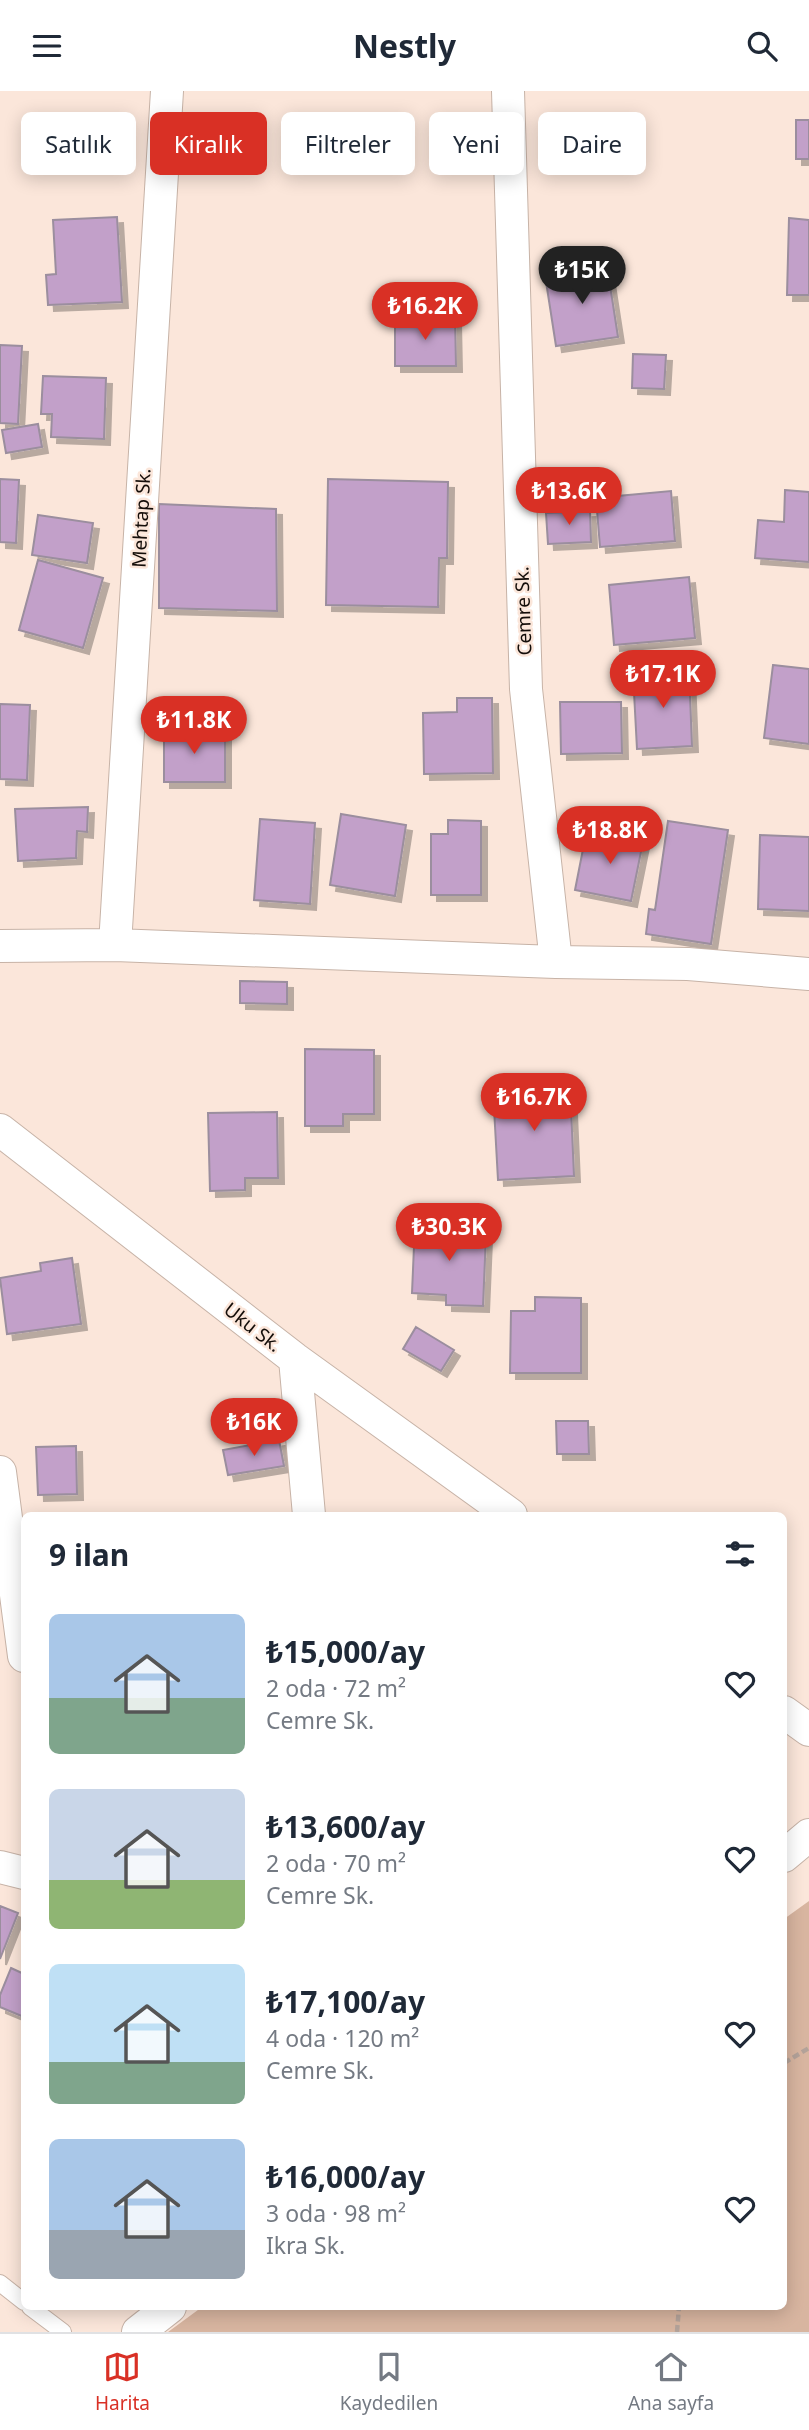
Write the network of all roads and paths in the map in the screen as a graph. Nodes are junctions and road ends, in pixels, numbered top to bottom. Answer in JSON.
{"nodes":[{"id":1,"x":167,"y":91,"type":"edge"},
{"id":2,"x":508,"y":91,"type":"edge"},
{"id":3,"x":115,"y":945,"type":"junction"},
{"id":4,"x":0,"y":946,"type":"edge"},
{"id":5,"x":556,"y":962,"type":"junction"},
{"id":6,"x":809,"y":974,"type":"edge"},
{"id":7,"x":0,"y":1130,"type":"edge"},
{"id":8,"x":295,"y":1359,"type":"junction"},
{"id":9,"x":0,"y":1472,"type":"edge"},
{"id":10,"x":309,"y":1512,"type":"edge"},
{"id":11,"x":507,"y":1512,"type":"edge"},
{"id":12,"x":21,"y":1633,"type":"edge"},
{"id":13,"x":787,"y":1714,"type":"edge"},
{"id":14,"x":809,"y":1730,"type":"edge"},
{"id":15,"x":809,"y":1835,"type":"edge"},
{"id":16,"x":787,"y":1853,"type":"edge"},
{"id":17,"x":0,"y":1867,"type":"edge"},
{"id":18,"x":21,"y":1872,"type":"edge"},
{"id":19,"x":809,"y":2048,"type":"edge"},
{"id":20,"x":787,"y":2061,"type":"edge"},
{"id":21,"x":0,"y":2283,"type":"edge"},
{"id":22,"x":21,"y":2300,"type":"edge"},
{"id":23,"x":34,"y":2310,"type":"edge"},
{"id":24,"x":166,"y":2310,"type":"edge"},
{"id":25,"x":679,"y":2310,"type":"edge"},
{"id":26,"x":63,"y":2332,"type":"edge"},
{"id":27,"x":138,"y":2332,"type":"edge"},
{"id":28,"x":677,"y":2332,"type":"edge"}],
"edges":[{"from":1,"to":3,"type":"street","name":"Mehtap Sk."},
{"from":2,"to":5,"type":"street","name":"Cemre Sk."},
{"from":3,"to":4,"type":"street"},
{"from":3,"to":5,"type":"street"},
{"from":5,"to":6,"type":"street"},
{"from":7,"to":8,"type":"street","name":"Uku Sk."},
{"from":8,"to":10,"type":"street"},
{"from":8,"to":11,"type":"street","name":"Uku Sk."},
{"from":9,"to":12,"type":"street"},
{"from":13,"to":14,"type":"street"},
{"from":15,"to":16,"type":"street"},
{"from":17,"to":18,"type":"street"},
{"from":19,"to":20,"type":"path"},
{"from":21,"to":22,"type":"lane"},
{"from":23,"to":26,"type":"lane"},
{"from":24,"to":27,"type":"street"},
{"from":25,"to":28,"type":"path"}]}
